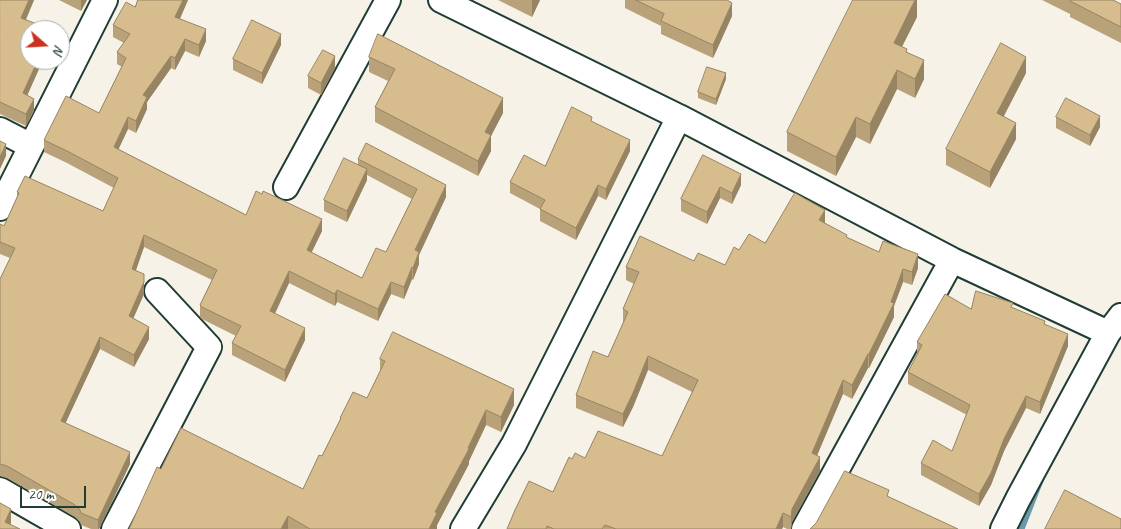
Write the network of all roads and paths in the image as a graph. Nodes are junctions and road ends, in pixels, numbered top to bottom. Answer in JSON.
{"nodes":[{"id":1,"x":105,"y":0,"type":"edge"},
{"id":2,"x":388,"y":0,"type":"edge"},
{"id":3,"x":441,"y":0,"type":"edge"},
{"id":4,"x":679,"y":117,"type":"junction"},
{"id":5,"x":0,"y":130,"type":"edge"},
{"id":6,"x":31,"y":146,"type":"junction"},
{"id":7,"x":286,"y":187,"type":"dead end"},
{"id":8,"x":0,"y":208,"type":"edge"},
{"id":9,"x":952,"y":260,"type":"junction"},
{"id":10,"x":157,"y":291,"type":"dead end"},
{"id":11,"x":1114,"y":324,"type":"edge"},
{"id":12,"x":0,"y":490,"type":"edge"},
{"id":13,"x":68,"y":529,"type":"edge"},
{"id":14,"x":114,"y":529,"type":"edge"},
{"id":15,"x":463,"y":529,"type":"edge"},
{"id":16,"x":804,"y":529,"type":"edge"},
{"id":17,"x":1003,"y":529,"type":"edge"}],
"edges":[{"from":1,"to":6,"type":"street"},
{"from":2,"to":7,"type":"street"},
{"from":3,"to":4,"type":"street"},
{"from":4,"to":9,"type":"street"},
{"from":4,"to":15,"type":"street"},
{"from":5,"to":6,"type":"street"},
{"from":6,"to":8,"type":"street"},
{"from":9,"to":11,"type":"street"},
{"from":9,"to":16,"type":"street"},
{"from":10,"to":14,"type":"street"},
{"from":11,"to":17,"type":"street"},
{"from":12,"to":13,"type":"street"}]}
